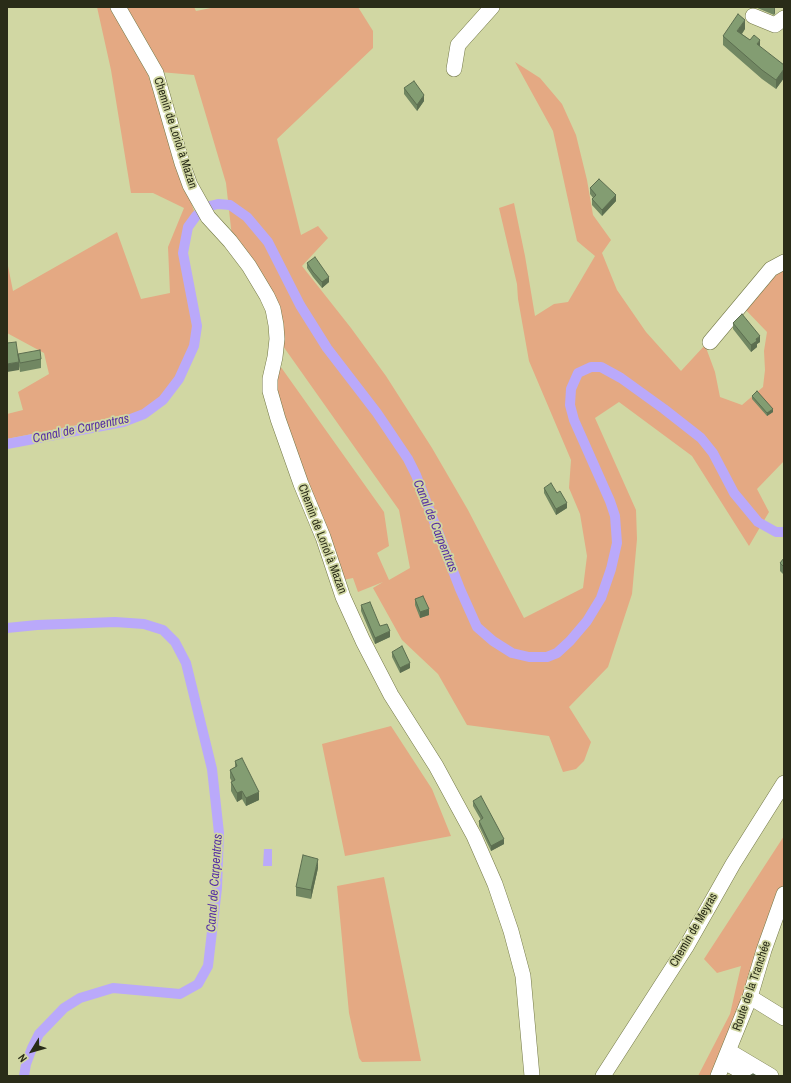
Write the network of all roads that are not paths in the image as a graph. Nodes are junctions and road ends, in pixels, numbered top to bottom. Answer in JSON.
{"nodes":[{"id":1,"x":118,"y":7,"type":"edge"},
{"id":2,"x":492,"y":7,"type":"edge"},
{"id":3,"x":753,"y":16,"type":"dead end"},
{"id":4,"x":784,"y":18,"type":"edge"},
{"id":5,"x":454,"y":69,"type":"dead end"},
{"id":6,"x":784,"y":262,"type":"edge"},
{"id":7,"x":710,"y":342,"type":"dead end"},
{"id":8,"x":784,"y":784,"type":"edge"},
{"id":9,"x":784,"y":894,"type":"edge"},
{"id":10,"x":750,"y":997,"type":"junction"},
{"id":11,"x":784,"y":1018,"type":"edge"},
{"id":12,"x":724,"y":1063,"type":"edge"},
{"id":13,"x":746,"y":1074,"type":"dead end"},
{"id":14,"x":532,"y":1076,"type":"edge"},
{"id":15,"x":603,"y":1076,"type":"edge"},
{"id":16,"x":771,"y":1076,"type":"edge"}],
"edges":[{"from":1,"to":14,"type":"street","name":"Chemin de Loriol à Mazan"},
{"from":2,"to":5,"type":"street"},
{"from":3,"to":4,"type":"street"},
{"from":6,"to":7,"type":"street"},
{"from":8,"to":15,"type":"street","name":"Chemin de Meyras"},
{"from":9,"to":10,"type":"street","name":"Route de la Tranchée"},
{"from":10,"to":11,"type":"street"},
{"from":10,"to":12,"type":"street","name":"Route de la Tranchée"},
{"from":12,"to":13,"type":"street"},
{"from":12,"to":16,"type":"street"}]}
